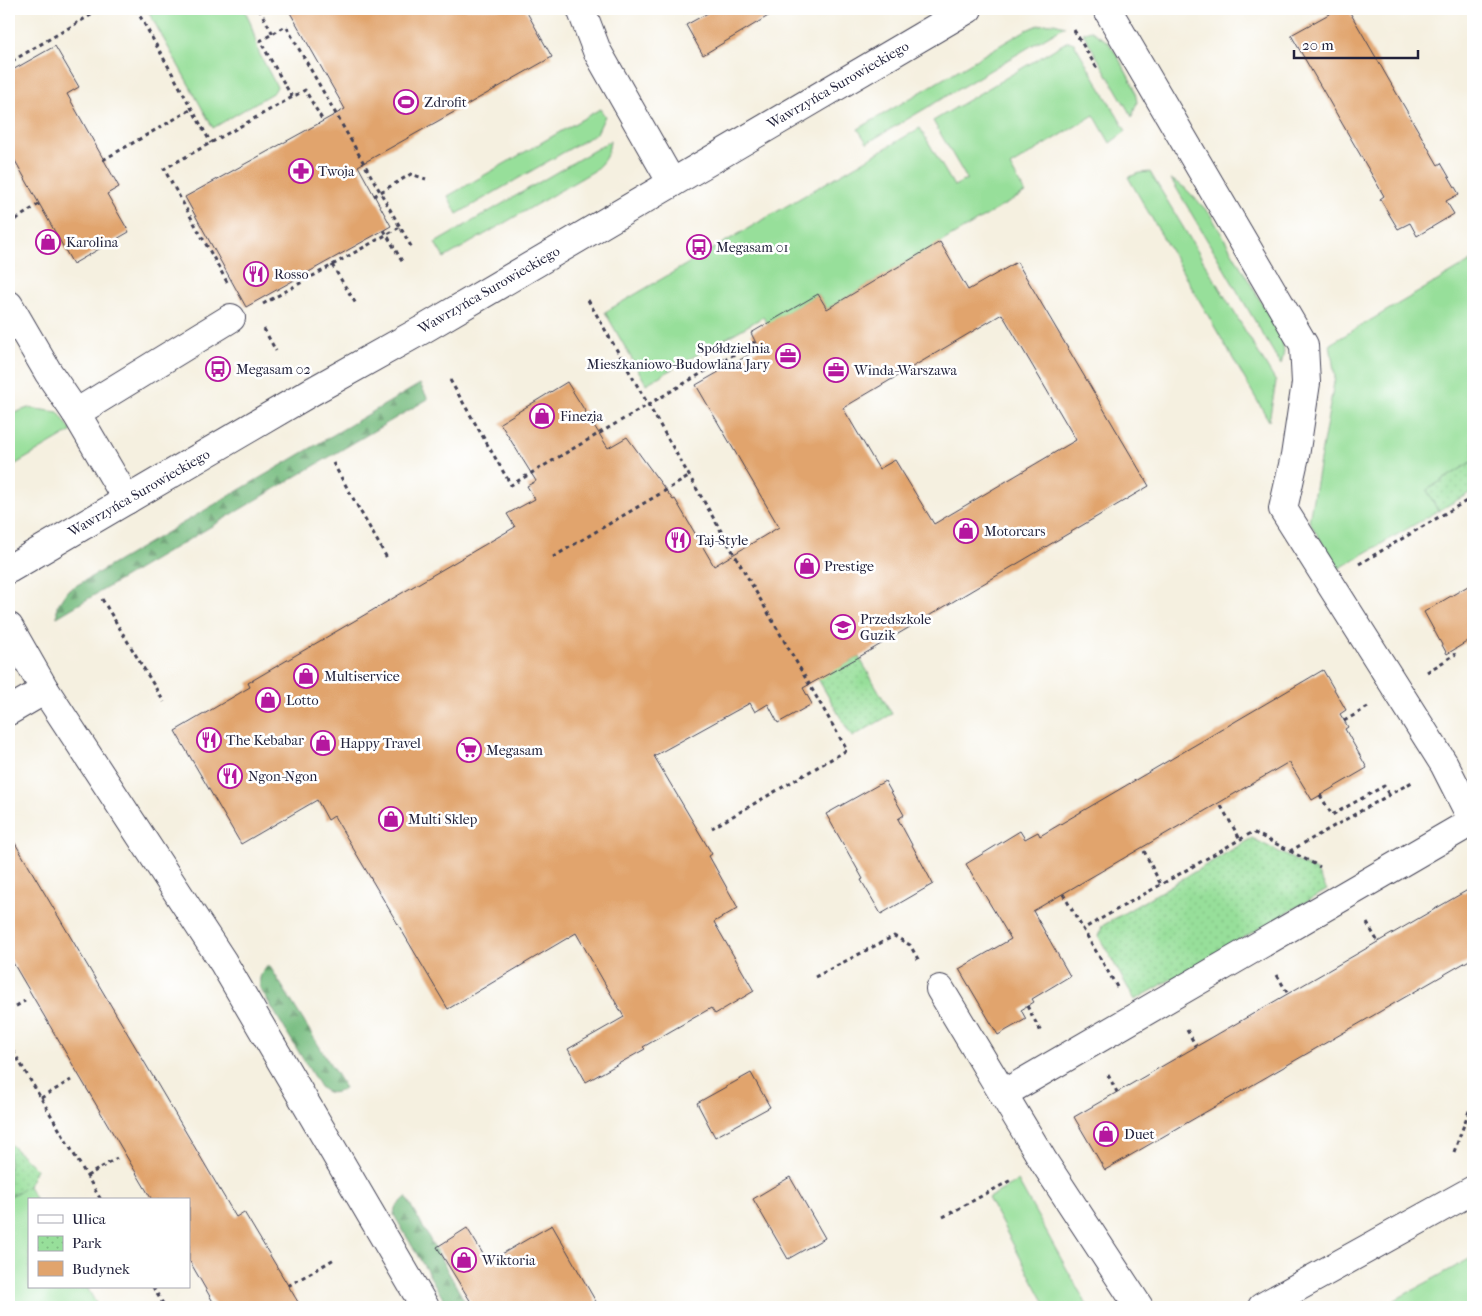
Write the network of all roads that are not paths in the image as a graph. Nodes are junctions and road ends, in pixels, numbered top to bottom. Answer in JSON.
{"nodes":[{"id":1,"x":581,"y":9,"type":"edge"},
{"id":2,"x":968,"y":9,"type":"edge"},
{"id":3,"x":1107,"y":9,"type":"edge"},
{"id":4,"x":672,"y":183,"type":"junction"},
{"id":5,"x":9,"y":305,"type":"edge"},
{"id":6,"x":230,"y":318,"type":"dead end"},
{"id":7,"x":76,"y":413,"type":"junction"},
{"id":8,"x":127,"y":500,"type":"junction"},
{"id":9,"x":9,"y":569,"type":"edge"},
{"id":10,"x":9,"y":627,"type":"edge"},
{"id":11,"x":45,"y":690,"type":"junction"},
{"id":12,"x":9,"y":711,"type":"edge"},
{"id":13,"x":1473,"y":821,"type":"edge"},
{"id":14,"x":940,"y":989,"type":"road end"},
{"id":15,"x":1003,"y":1094,"type":"junction"},
{"id":16,"x":1473,"y":1190,"type":"edge"},
{"id":17,"x":425,"y":1307,"type":"edge"},
{"id":18,"x":1138,"y":1307,"type":"edge"},
{"id":19,"x":1262,"y":1307,"type":"edge"}],
"edges":[{"from":1,"to":4,"type":"street"},
{"from":2,"to":4,"type":"street","name":"Wawrzyńca Surowieckiego"},
{"from":3,"to":13,"type":"street"},
{"from":4,"to":8,"type":"street","name":"Wawrzyńca Surowieckiego"},
{"from":5,"to":7,"type":"street"},
{"from":6,"to":7,"type":"street"},
{"from":7,"to":8,"type":"street"},
{"from":8,"to":9,"type":"street","name":"Wawrzyńca Surowieckiego"},
{"from":10,"to":11,"type":"street"},
{"from":11,"to":12,"type":"street"},
{"from":11,"to":17,"type":"street"},
{"from":13,"to":15,"type":"street"},
{"from":14,"to":15,"type":"street"},
{"from":15,"to":18,"type":"street"},
{"from":16,"to":19,"type":"street"}]}
